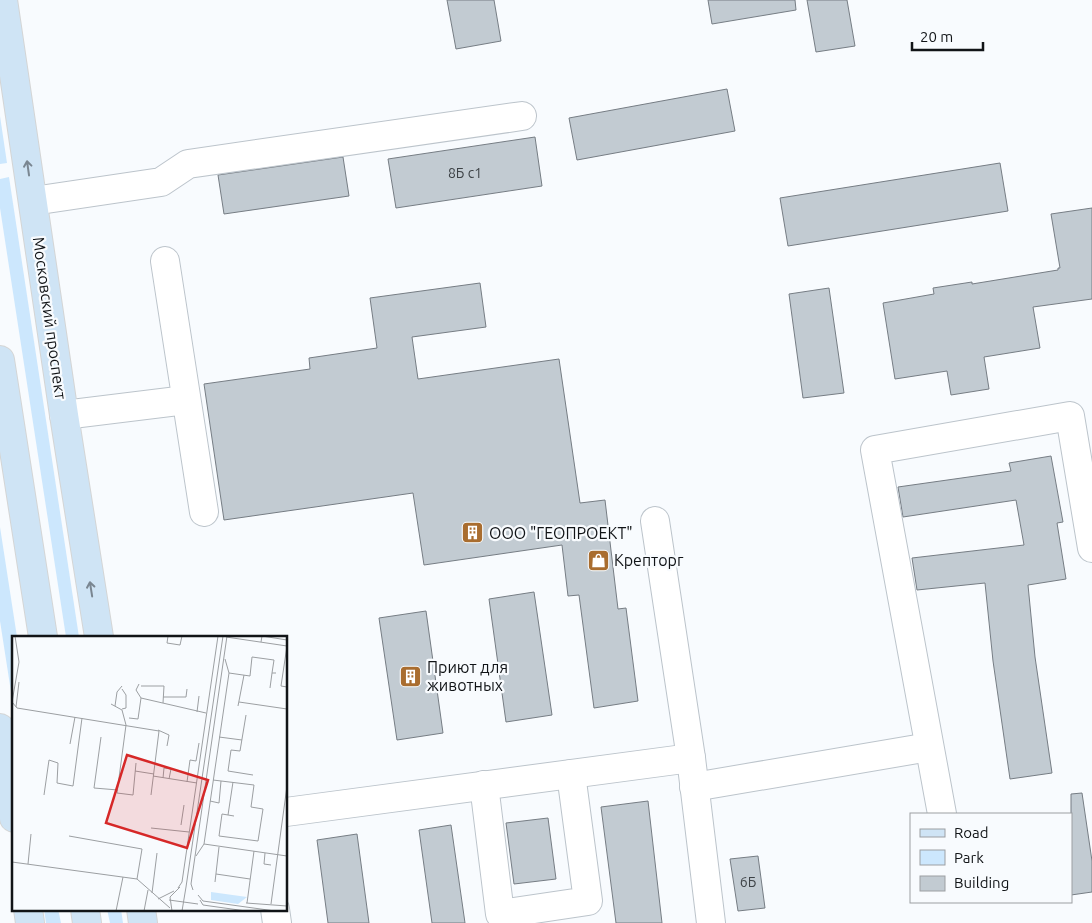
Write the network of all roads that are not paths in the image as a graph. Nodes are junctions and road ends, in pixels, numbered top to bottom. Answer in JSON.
{"nodes":[{"id":1,"x":3,"y":0,"type":"edge"},
{"id":2,"x":522,"y":116,"type":"dead end"},
{"id":3,"x":33,"y":201,"type":"junction"},
{"id":4,"x":165,"y":261,"type":"dead end"},
{"id":5,"x":0,"y":360,"type":"edge"},
{"id":6,"x":186,"y":400,"type":"junction"},
{"id":7,"x":64,"y":415,"type":"junction"},
{"id":8,"x":1084,"y":448,"type":"edge"},
{"id":9,"x":204,"y":512,"type":"dead end"},
{"id":10,"x":655,"y":521,"type":"dead end"},
{"id":11,"x":1092,"y":548,"type":"edge"},
{"id":12,"x":43,"y":636,"type":"edge"},
{"id":13,"x":99,"y":636,"type":"edge"},
{"id":14,"x":0,"y":728,"type":"edge"},
{"id":15,"x":929,"y":747,"type":"junction"},
{"id":16,"x":691,"y":758,"type":"junction"},
{"id":17,"x":571,"y":774,"type":"junction"},
{"id":18,"x":484,"y":785,"type":"junction"},
{"id":19,"x":694,"y":787,"type":"junction"},
{"id":20,"x":12,"y":805,"type":"edge"},
{"id":21,"x":288,"y":812,"type":"edge"},
{"id":22,"x":942,"y":813,"type":"edge"},
{"id":23,"x":28,"y":910,"type":"edge"},
{"id":24,"x":84,"y":910,"type":"edge"},
{"id":25,"x":141,"y":910,"type":"edge"},
{"id":26,"x":275,"y":910,"type":"edge"},
{"id":27,"x":30,"y":923,"type":"edge"},
{"id":28,"x":87,"y":923,"type":"edge"},
{"id":29,"x":143,"y":923,"type":"edge"},
{"id":30,"x":277,"y":923,"type":"edge"},
{"id":31,"x":711,"y":923,"type":"edge"}],
"edges":[{"from":3,"to":1,"type":"main road","name":"Московский проспект","one_way":true},
{"from":2,"to":3,"type":"lane"},
{"from":3,"to":7,"type":"main road","name":"Московский проспект"},
{"from":4,"to":6,"type":"lane"},
{"from":5,"to":12,"type":"main road"},
{"from":6,"to":7,"type":"lane"},
{"from":6,"to":9,"type":"lane"},
{"from":13,"to":7,"type":"main road","name":"Московский проспект","one_way":true},
{"from":8,"to":11,"type":"lane"},
{"from":8,"to":15,"type":"lane"},
{"from":10,"to":16,"type":"lane"},
{"from":14,"to":20,"type":"main road"},
{"from":15,"to":19,"type":"lane"},
{"from":15,"to":22,"type":"lane"},
{"from":16,"to":17,"type":"lane"},
{"from":16,"to":19,"type":"lane"},
{"from":17,"to":18,"type":"lane"},
{"from":17,"to":18,"type":"lane"},
{"from":18,"to":21,"type":"lane"},
{"from":19,"to":31,"type":"lane"},
{"from":23,"to":27,"type":"main road"},
{"from":24,"to":28,"type":"main road"},
{"from":25,"to":29,"type":"main road"},
{"from":26,"to":30,"type":"lane"}]}
